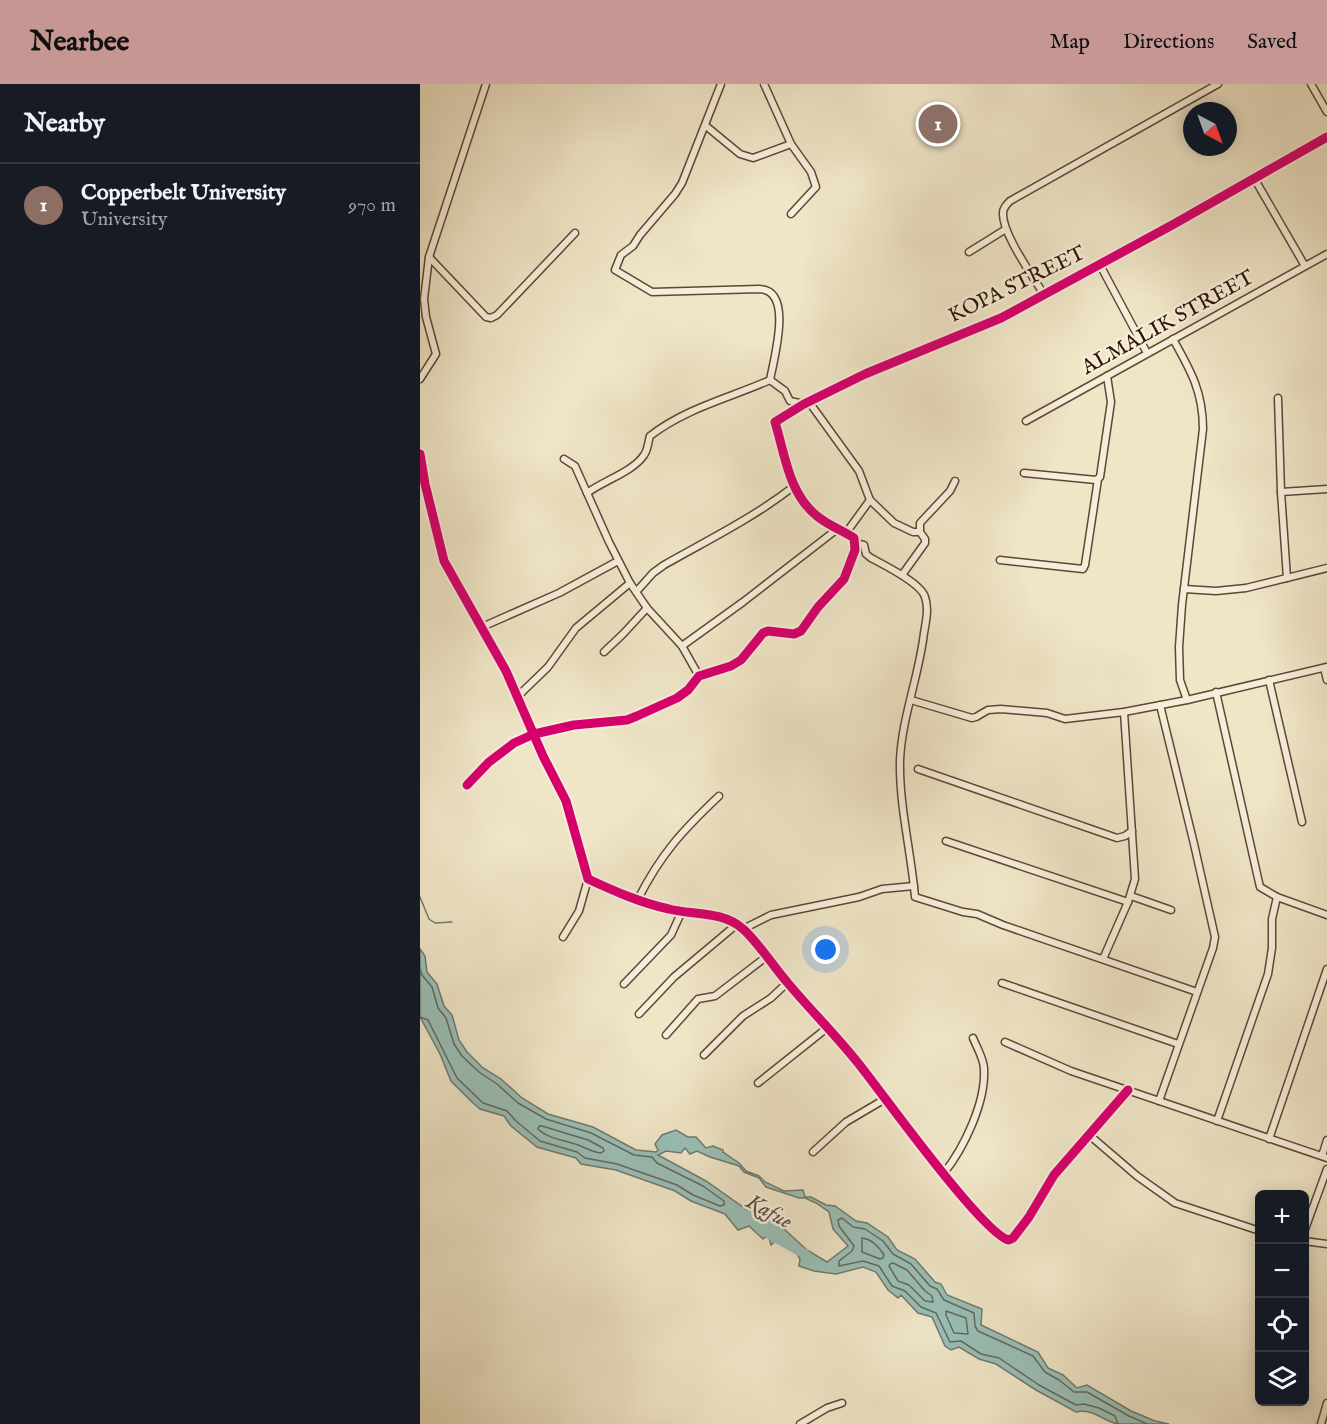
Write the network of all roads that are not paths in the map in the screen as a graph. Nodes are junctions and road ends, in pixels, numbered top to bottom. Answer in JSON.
{"nodes":[{"id":1,"x":486,"y":84,"type":"edge"},
{"id":2,"x":721,"y":84,"type":"edge"},
{"id":3,"x":764,"y":84,"type":"edge"},
{"id":4,"x":1218,"y":84,"type":"edge"},
{"id":5,"x":1311,"y":84,"type":"edge"},
{"id":6,"x":1327,"y":112,"type":"edge"},
{"id":7,"x":706,"y":126,"type":"junction"},
{"id":8,"x":1327,"y":136,"type":"edge"},
{"id":9,"x":791,"y":144,"type":"junction"},
{"id":10,"x":1254,"y":178,"type":"junction"},
{"id":11,"x":790,"y":214,"type":"dead end"},
{"id":12,"x":1006,"y":230,"type":"junction"},
{"id":13,"x":575,"y":233,"type":"dead end"},
{"id":14,"x":969,"y":252,"type":"dead end"},
{"id":15,"x":1327,"y":254,"type":"edge"},
{"id":16,"x":429,"y":257,"type":"junction"},
{"id":17,"x":1100,"y":265,"type":"junction"},
{"id":18,"x":1305,"y":266,"type":"junction"},
{"id":19,"x":1044,"y":295,"type":"junction"},
{"id":20,"x":1173,"y":339,"type":"junction"},
{"id":21,"x":1147,"y":353,"type":"junction"},
{"id":22,"x":1107,"y":376,"type":"junction"},
{"id":23,"x":420,"y":379,"type":"edge"},
{"id":24,"x":770,"y":380,"type":"junction"},
{"id":25,"x":1278,"y":398,"type":"dead end"},
{"id":26,"x":807,"y":403,"type":"junction"},
{"id":27,"x":1026,"y":421,"type":"dead end"},
{"id":28,"x":420,"y":454,"type":"edge"},
{"id":29,"x":564,"y":459,"type":"dead end"},
{"id":30,"x":1024,"y":473,"type":"dead end"},
{"id":31,"x":1098,"y":479,"type":"junction"},
{"id":32,"x":955,"y":481,"type":"dead end"},
{"id":33,"x":794,"y":487,"type":"junction"},
{"id":34,"x":1327,"y":489,"type":"edge"},
{"id":35,"x":1281,"y":492,"type":"junction"},
{"id":36,"x":586,"y":493,"type":"junction"},
{"id":37,"x":870,"y":500,"type":"junction"},
{"id":38,"x":836,"y":530,"type":"junction"},
{"id":39,"x":920,"y":532,"type":"junction"},
{"id":40,"x":846,"y":533,"type":"junction"},
{"id":41,"x":854,"y":538,"type":"junction"},
{"id":42,"x":1000,"y":560,"type":"dead end"},
{"id":43,"x":618,"y":561,"type":"junction"},
{"id":44,"x":1327,"y":568,"type":"edge"},
{"id":45,"x":902,"y":575,"type":"junction"},
{"id":46,"x":1287,"y":578,"type":"junction"},
{"id":47,"x":630,"y":583,"type":"junction"},
{"id":48,"x":1184,"y":589,"type":"junction"},
{"id":49,"x":636,"y":592,"type":"junction"},
{"id":50,"x":647,"y":608,"type":"junction"},
{"id":51,"x":482,"y":627,"type":"junction"},
{"id":52,"x":682,"y":646,"type":"junction"},
{"id":53,"x":604,"y":652,"type":"dead end"},
{"id":54,"x":1325,"y":667,"type":"edge"},
{"id":55,"x":699,"y":676,"type":"junction"},
{"id":56,"x":1269,"y":680,"type":"junction"},
{"id":57,"x":1327,"y":680,"type":"edge"},
{"id":58,"x":1216,"y":692,"type":"junction"},
{"id":59,"x":517,"y":697,"type":"junction"},
{"id":60,"x":911,"y":700,"type":"junction"},
{"id":61,"x":1187,"y":700,"type":"junction"},
{"id":62,"x":1160,"y":705,"type":"junction"},
{"id":63,"x":1124,"y":711,"type":"junction"},
{"id":64,"x":534,"y":734,"type":"junction"},
{"id":65,"x":918,"y":769,"type":"dead end"},
{"id":66,"x":467,"y":785,"type":"dead end"},
{"id":67,"x":718,"y":796,"type":"dead end"},
{"id":68,"x":1302,"y":822,"type":"dead end"},
{"id":69,"x":1132,"y":831,"type":"junction"},
{"id":70,"x":946,"y":841,"type":"dead end"},
{"id":71,"x":588,"y":879,"type":"junction"},
{"id":72,"x":914,"y":886,"type":"junction"},
{"id":73,"x":1277,"y":897,"type":"junction"},
{"id":74,"x":638,"y":899,"type":"junction"},
{"id":75,"x":1130,"y":899,"type":"junction"},
{"id":76,"x":1171,"y":910,"type":"dead end"},
{"id":77,"x":682,"y":911,"type":"junction"},
{"id":78,"x":1327,"y":915,"type":"edge"},
{"id":79,"x":736,"y":925,"type":"junction"},
{"id":80,"x":743,"y":928,"type":"junction"},
{"id":81,"x":563,"y":936,"type":"dead end"},
{"id":82,"x":766,"y":957,"type":"junction"},
{"id":83,"x":1103,"y":959,"type":"junction"},
{"id":84,"x":1327,"y":969,"type":"edge"},
{"id":85,"x":788,"y":983,"type":"junction"},
{"id":86,"x":1002,"y":983,"type":"dead end"},
{"id":87,"x":624,"y":984,"type":"dead end"},
{"id":88,"x":1197,"y":992,"type":"junction"},
{"id":89,"x":639,"y":1014,"type":"dead end"},
{"id":90,"x":827,"y":1028,"type":"junction"},
{"id":91,"x":666,"y":1035,"type":"dead end"},
{"id":92,"x":973,"y":1038,"type":"dead end"},
{"id":93,"x":1005,"y":1042,"type":"dead end"},
{"id":94,"x":1178,"y":1044,"type":"junction"},
{"id":95,"x":704,"y":1055,"type":"dead end"},
{"id":96,"x":758,"y":1083,"type":"dead end"},
{"id":97,"x":1128,"y":1090,"type":"junction"},
{"id":98,"x":885,"y":1099,"type":"junction"},
{"id":99,"x":1159,"y":1101,"type":"junction"},
{"id":100,"x":1217,"y":1120,"type":"junction"},
{"id":101,"x":1089,"y":1134,"type":"junction"},
{"id":102,"x":1269,"y":1139,"type":"junction"},
{"id":103,"x":1327,"y":1140,"type":"edge"},
{"id":104,"x":813,"y":1152,"type":"dead end"},
{"id":105,"x":1324,"y":1157,"type":"edge"},
{"id":106,"x":1327,"y":1169,"type":"edge"},
{"id":107,"x":944,"y":1173,"type":"junction"},
{"id":108,"x":1309,"y":1221,"type":"edge"},
{"id":109,"x":1255,"y":1230,"type":"edge"},
{"id":110,"x":1309,"y":1242,"type":"edge"},
{"id":111,"x":1327,"y":1244,"type":"edge"},
{"id":112,"x":842,"y":1403,"type":"dead end"},
{"id":113,"x":1327,"y":1403,"type":"edge"},
{"id":114,"x":800,"y":1424,"type":"edge"},
{"id":115,"x":1321,"y":1424,"type":"edge"}],
"edges":[{"from":1,"to":16,"type":"street"},
{"from":2,"to":7,"type":"street"},
{"from":3,"to":9,"type":"street"},
{"from":4,"to":12,"type":"street"},
{"from":5,"to":6,"type":"street"},
{"from":7,"to":9,"type":"street"},
{"from":7,"to":24,"type":"street"},
{"from":8,"to":10,"type":"street","name":"KOPA STREET"},
{"from":9,"to":11,"type":"street"},
{"from":10,"to":17,"type":"street","name":"KOPA STREET"},
{"from":10,"to":18,"type":"street"},
{"from":12,"to":14,"type":"street"},
{"from":12,"to":19,"type":"street"},
{"from":13,"to":16,"type":"street"},
{"from":15,"to":18,"type":"street","name":"ALMALIK STREET"},
{"from":16,"to":23,"type":"street"},
{"from":17,"to":19,"type":"street","name":"KOPA STREET"},
{"from":17,"to":21,"type":"street"},
{"from":18,"to":20,"type":"street","name":"ALMALIK STREET"},
{"from":19,"to":26,"type":"street","name":"KOPA STREET"},
{"from":20,"to":21,"type":"street","name":"ALMALIK STREET"},
{"from":20,"to":48,"type":"street"},
{"from":21,"to":22,"type":"street","name":"ALMALIK STREET"},
{"from":22,"to":27,"type":"street","name":"ALMALIK STREET"},
{"from":22,"to":31,"type":"street"},
{"from":24,"to":26,"type":"street"},
{"from":24,"to":36,"type":"street"},
{"from":25,"to":35,"type":"street"},
{"from":26,"to":33,"type":"street","name":"KOPA STREET"},
{"from":26,"to":37,"type":"street"},
{"from":28,"to":51,"type":"street"},
{"from":29,"to":36,"type":"street"},
{"from":30,"to":31,"type":"street"},
{"from":31,"to":42,"type":"street"},
{"from":32,"to":39,"type":"street"},
{"from":33,"to":38,"type":"street"},
{"from":33,"to":49,"type":"street"},
{"from":34,"to":35,"type":"street"},
{"from":35,"to":46,"type":"street"},
{"from":36,"to":43,"type":"street"},
{"from":37,"to":39,"type":"street"},
{"from":37,"to":40,"type":"street"},
{"from":38,"to":40,"type":"street"},
{"from":38,"to":52,"type":"street"},
{"from":39,"to":45,"type":"street"},
{"from":40,"to":41,"type":"street"},
{"from":41,"to":45,"type":"street"},
{"from":41,"to":55,"type":"street"},
{"from":43,"to":47,"type":"street"},
{"from":43,"to":51,"type":"street"},
{"from":44,"to":46,"type":"street"},
{"from":45,"to":60,"type":"street"},
{"from":46,"to":48,"type":"street"},
{"from":47,"to":49,"type":"street"},
{"from":47,"to":59,"type":"street"},
{"from":48,"to":61,"type":"street"},
{"from":49,"to":50,"type":"street"},
{"from":50,"to":52,"type":"street"},
{"from":50,"to":53,"type":"street"},
{"from":51,"to":59,"type":"street"},
{"from":52,"to":55,"type":"street"},
{"from":54,"to":56,"type":"street"},
{"from":54,"to":57,"type":"street"},
{"from":55,"to":64,"type":"street"},
{"from":56,"to":58,"type":"street"},
{"from":56,"to":68,"type":"street"},
{"from":58,"to":61,"type":"street"},
{"from":58,"to":73,"type":"street"},
{"from":59,"to":64,"type":"street"},
{"from":60,"to":63,"type":"street"},
{"from":60,"to":72,"type":"street"},
{"from":61,"to":62,"type":"street"},
{"from":62,"to":63,"type":"street"},
{"from":62,"to":88,"type":"street"},
{"from":63,"to":69,"type":"street"},
{"from":64,"to":66,"type":"street"},
{"from":64,"to":71,"type":"street"},
{"from":65,"to":69,"type":"street"},
{"from":67,"to":74,"type":"street"},
{"from":69,"to":75,"type":"street"},
{"from":70,"to":75,"type":"street"},
{"from":71,"to":74,"type":"street"},
{"from":71,"to":81,"type":"street"},
{"from":72,"to":80,"type":"street"},
{"from":72,"to":83,"type":"street"},
{"from":73,"to":78,"type":"street"},
{"from":73,"to":100,"type":"street"},
{"from":74,"to":77,"type":"street"},
{"from":75,"to":76,"type":"street"},
{"from":75,"to":83,"type":"street"},
{"from":77,"to":79,"type":"street"},
{"from":77,"to":87,"type":"street"},
{"from":79,"to":80,"type":"street"},
{"from":79,"to":89,"type":"street"},
{"from":80,"to":82,"type":"street"},
{"from":82,"to":85,"type":"street"},
{"from":82,"to":91,"type":"street"},
{"from":83,"to":88,"type":"street"},
{"from":84,"to":102,"type":"street"},
{"from":85,"to":90,"type":"street"},
{"from":85,"to":95,"type":"street"},
{"from":86,"to":94,"type":"street"},
{"from":88,"to":94,"type":"street"},
{"from":90,"to":96,"type":"street"},
{"from":90,"to":98,"type":"street"},
{"from":92,"to":107,"type":"street"},
{"from":93,"to":97,"type":"street"},
{"from":94,"to":99,"type":"street"},
{"from":97,"to":99,"type":"street"},
{"from":97,"to":101,"type":"street"},
{"from":98,"to":104,"type":"street"},
{"from":98,"to":107,"type":"street"},
{"from":99,"to":100,"type":"street"},
{"from":100,"to":102,"type":"street"},
{"from":101,"to":107,"type":"street"},
{"from":101,"to":109,"type":"street"},
{"from":102,"to":105,"type":"street"},
{"from":103,"to":105,"type":"street"},
{"from":106,"to":108,"type":"street"},
{"from":110,"to":111,"type":"street"},
{"from":112,"to":114,"type":"street"},
{"from":113,"to":115,"type":"street"}]}
